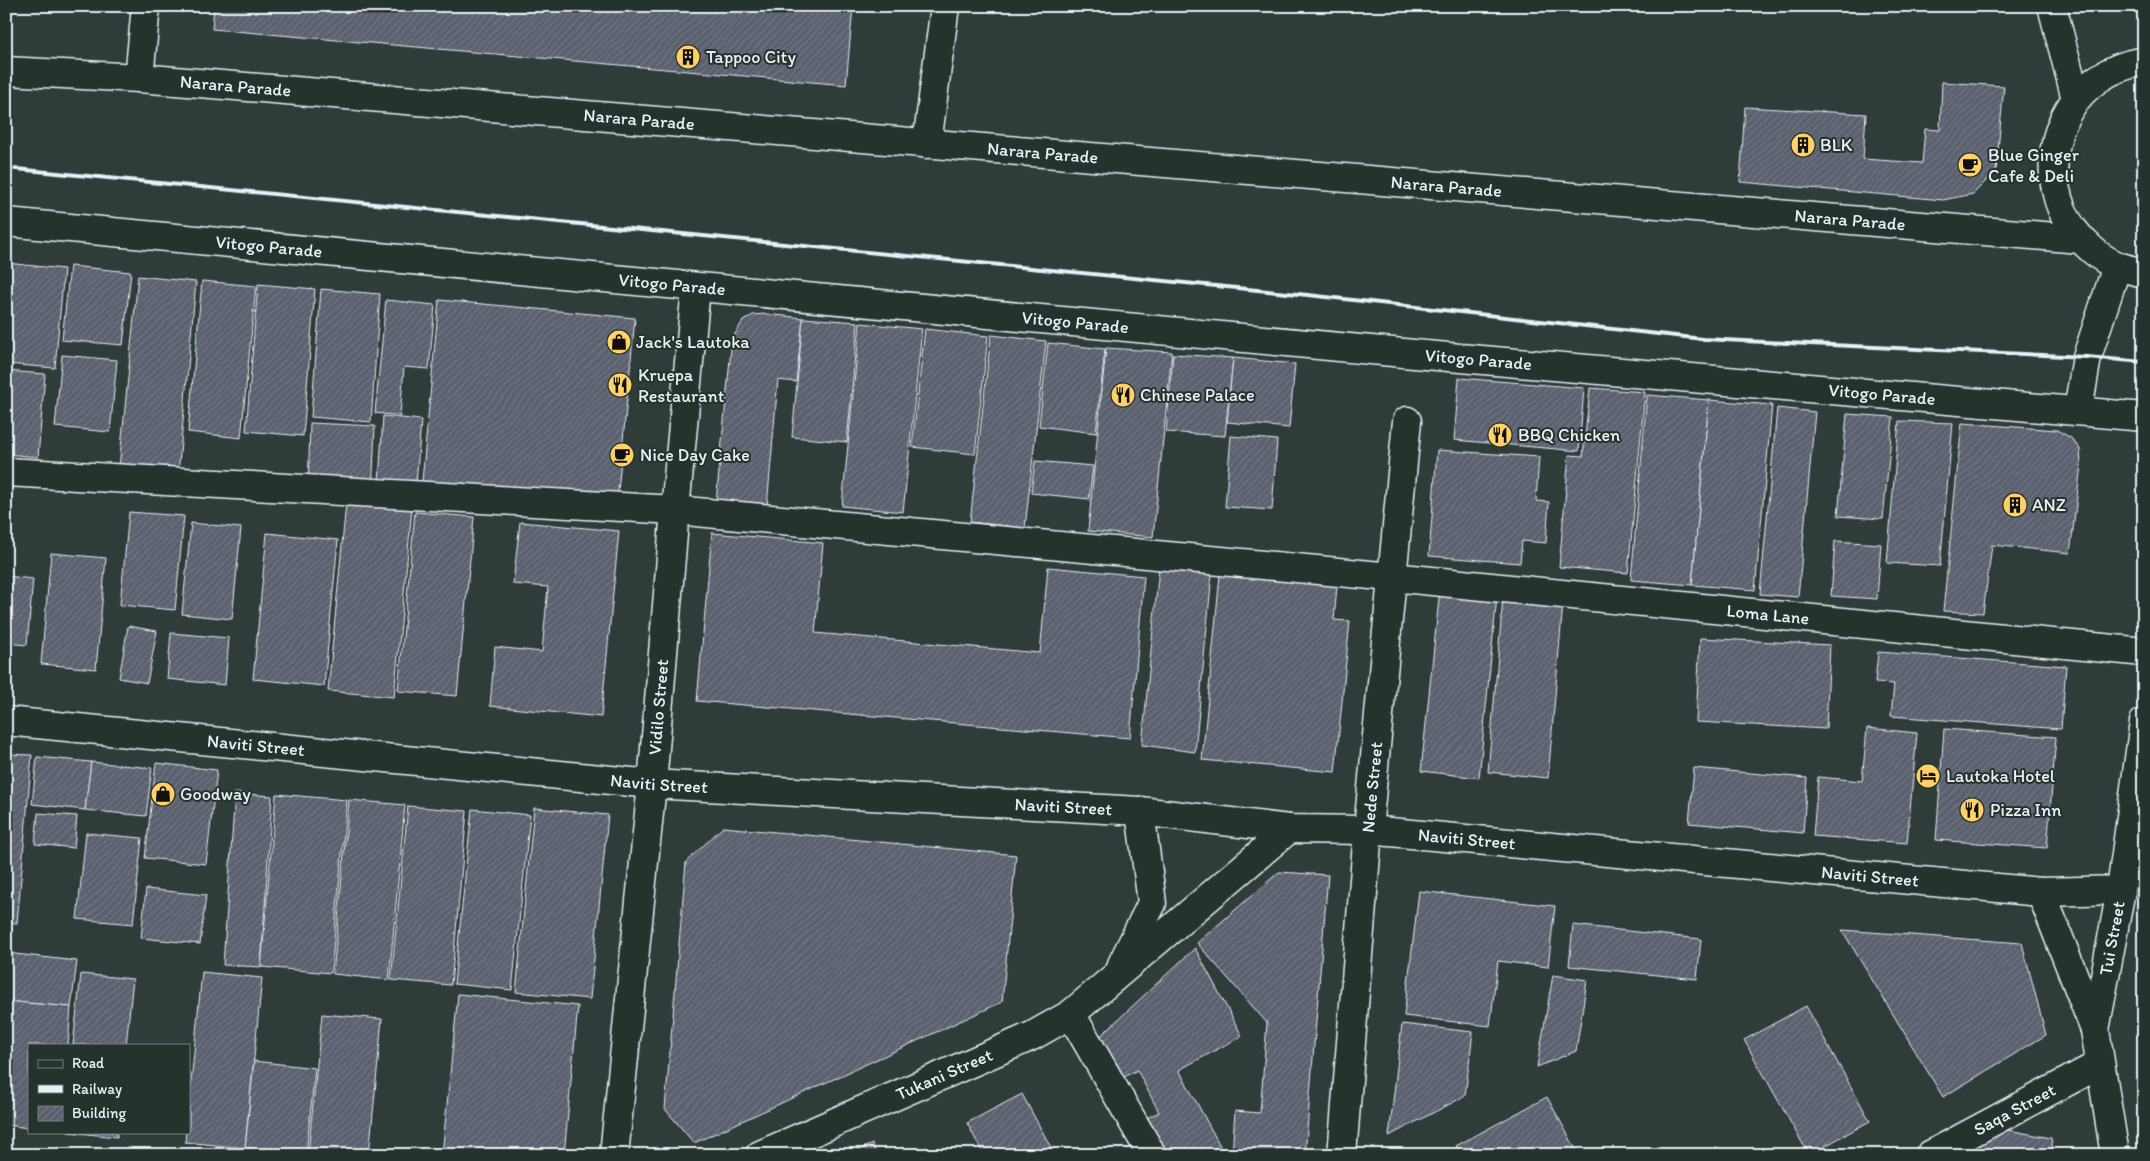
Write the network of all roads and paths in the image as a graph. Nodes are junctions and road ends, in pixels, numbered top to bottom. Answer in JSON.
{"nodes":[{"id":1,"x":146,"y":6,"type":"edge"},
{"id":2,"x":945,"y":6,"type":"edge"},
{"id":3,"x":2052,"y":6,"type":"edge"},
{"id":4,"x":2144,"y":61,"type":"edge"},
{"id":5,"x":6,"y":71,"type":"edge"},
{"id":6,"x":139,"y":78,"type":"junction"},
{"id":7,"x":2076,"y":99,"type":"junction"},
{"id":8,"x":927,"y":144,"type":"junction"},
{"id":9,"x":6,"y":222,"type":"edge"},
{"id":10,"x":2080,"y":239,"type":"junction"},
{"id":11,"x":2117,"y":266,"type":"junction"},
{"id":12,"x":2144,"y":273,"type":"edge"},
{"id":13,"x":696,"y":288,"type":"junction"},
{"id":14,"x":2078,"y":410,"type":"junction"},
{"id":15,"x":2144,"y":417,"type":"edge"},
{"id":16,"x":1407,"y":422,"type":"dead end"},
{"id":17,"x":6,"y":472,"type":"edge"},
{"id":18,"x":674,"y":510,"type":"junction"},
{"id":19,"x":1392,"y":577,"type":"junction"},
{"id":20,"x":2144,"y":652,"type":"edge"},
{"id":21,"x":6,"y":721,"type":"edge"},
{"id":22,"x":2144,"y":722,"type":"edge"},
{"id":23,"x":652,"y":784,"type":"junction"},
{"id":24,"x":1140,"y":811,"type":"junction"},
{"id":25,"x":1289,"y":829,"type":"junction"},
{"id":26,"x":1368,"y":830,"type":"junction"},
{"id":27,"x":2121,"y":890,"type":"junction"},
{"id":28,"x":2041,"y":892,"type":"junction"},
{"id":29,"x":1117,"y":974,"type":"junction"},
{"id":30,"x":1071,"y":1014,"type":"junction"},
{"id":31,"x":2095,"y":1030,"type":"junction"},
{"id":32,"x":2100,"y":1064,"type":"junction"},
{"id":33,"x":614,"y":1155,"type":"edge"},
{"id":34,"x":760,"y":1155,"type":"edge"},
{"id":35,"x":1152,"y":1155,"type":"edge"},
{"id":36,"x":1342,"y":1155,"type":"edge"},
{"id":37,"x":1930,"y":1155,"type":"edge"},
{"id":38,"x":2115,"y":1155,"type":"edge"}],
"edges":[{"from":1,"to":6,"type":"main road"},
{"from":2,"to":8,"type":"main road"},
{"from":3,"to":7,"type":"main road"},
{"from":4,"to":7,"type":"main road"},
{"from":5,"to":6,"type":"main road","name":"Narara Parade"},
{"from":6,"to":8,"type":"main road","name":"Narara Parade"},
{"from":7,"to":10,"type":"main road"},
{"from":8,"to":10,"type":"main road","name":"Narara Parade"},
{"from":9,"to":13,"type":"main road","name":"Vitogo Parade"},
{"from":10,"to":11,"type":"main road"},
{"from":11,"to":12,"type":"main road"},
{"from":11,"to":14,"type":"main road"},
{"from":13,"to":14,"type":"main road","name":"Vitogo Parade"},
{"from":13,"to":18,"type":"main road","name":"Vidilo Street"},
{"from":14,"to":15,"type":"main road","name":"Vitogo Parade"},
{"from":16,"to":19,"type":"main road","name":"Nede Street"},
{"from":17,"to":18,"type":"main road","name":"Loma Lane"},
{"from":18,"to":19,"type":"main road","name":"Loma Lane"},
{"from":18,"to":23,"type":"main road","name":"Vidilo Street"},
{"from":19,"to":20,"type":"main road","name":"Loma Lane"},
{"from":19,"to":26,"type":"main road","name":"Nede Street"},
{"from":21,"to":23,"type":"main road","name":"Naviti Street"},
{"from":22,"to":27,"type":"main road","name":"Tui Street"},
{"from":23,"to":24,"type":"main road","name":"Naviti Street"},
{"from":23,"to":33,"type":"main road","name":"Vidilo Street"},
{"from":24,"to":25,"type":"main road","name":"Naviti Street"},
{"from":24,"to":29,"type":"main road","name":"Tukani Street"},
{"from":25,"to":26,"type":"main road","name":"Naviti Street"},
{"from":25,"to":29,"type":"main road","name":"Tukani Street"},
{"from":26,"to":28,"type":"main road","name":"Naviti Street"},
{"from":26,"to":36,"type":"main road","name":"Nede Street"},
{"from":27,"to":28,"type":"main road","name":"Naviti Street"},
{"from":27,"to":31,"type":"main road","name":"Tui Street"},
{"from":28,"to":31,"type":"main road"},
{"from":29,"to":30,"type":"main road","name":"Tukani Street"},
{"from":30,"to":34,"type":"main road","name":"Tukani Street"},
{"from":30,"to":35,"type":"main road"},
{"from":31,"to":32,"type":"main road","name":"Tui Street"},
{"from":32,"to":37,"type":"main road","name":"Saqa Street"},
{"from":32,"to":38,"type":"main road","name":"Tui Street"}]}
